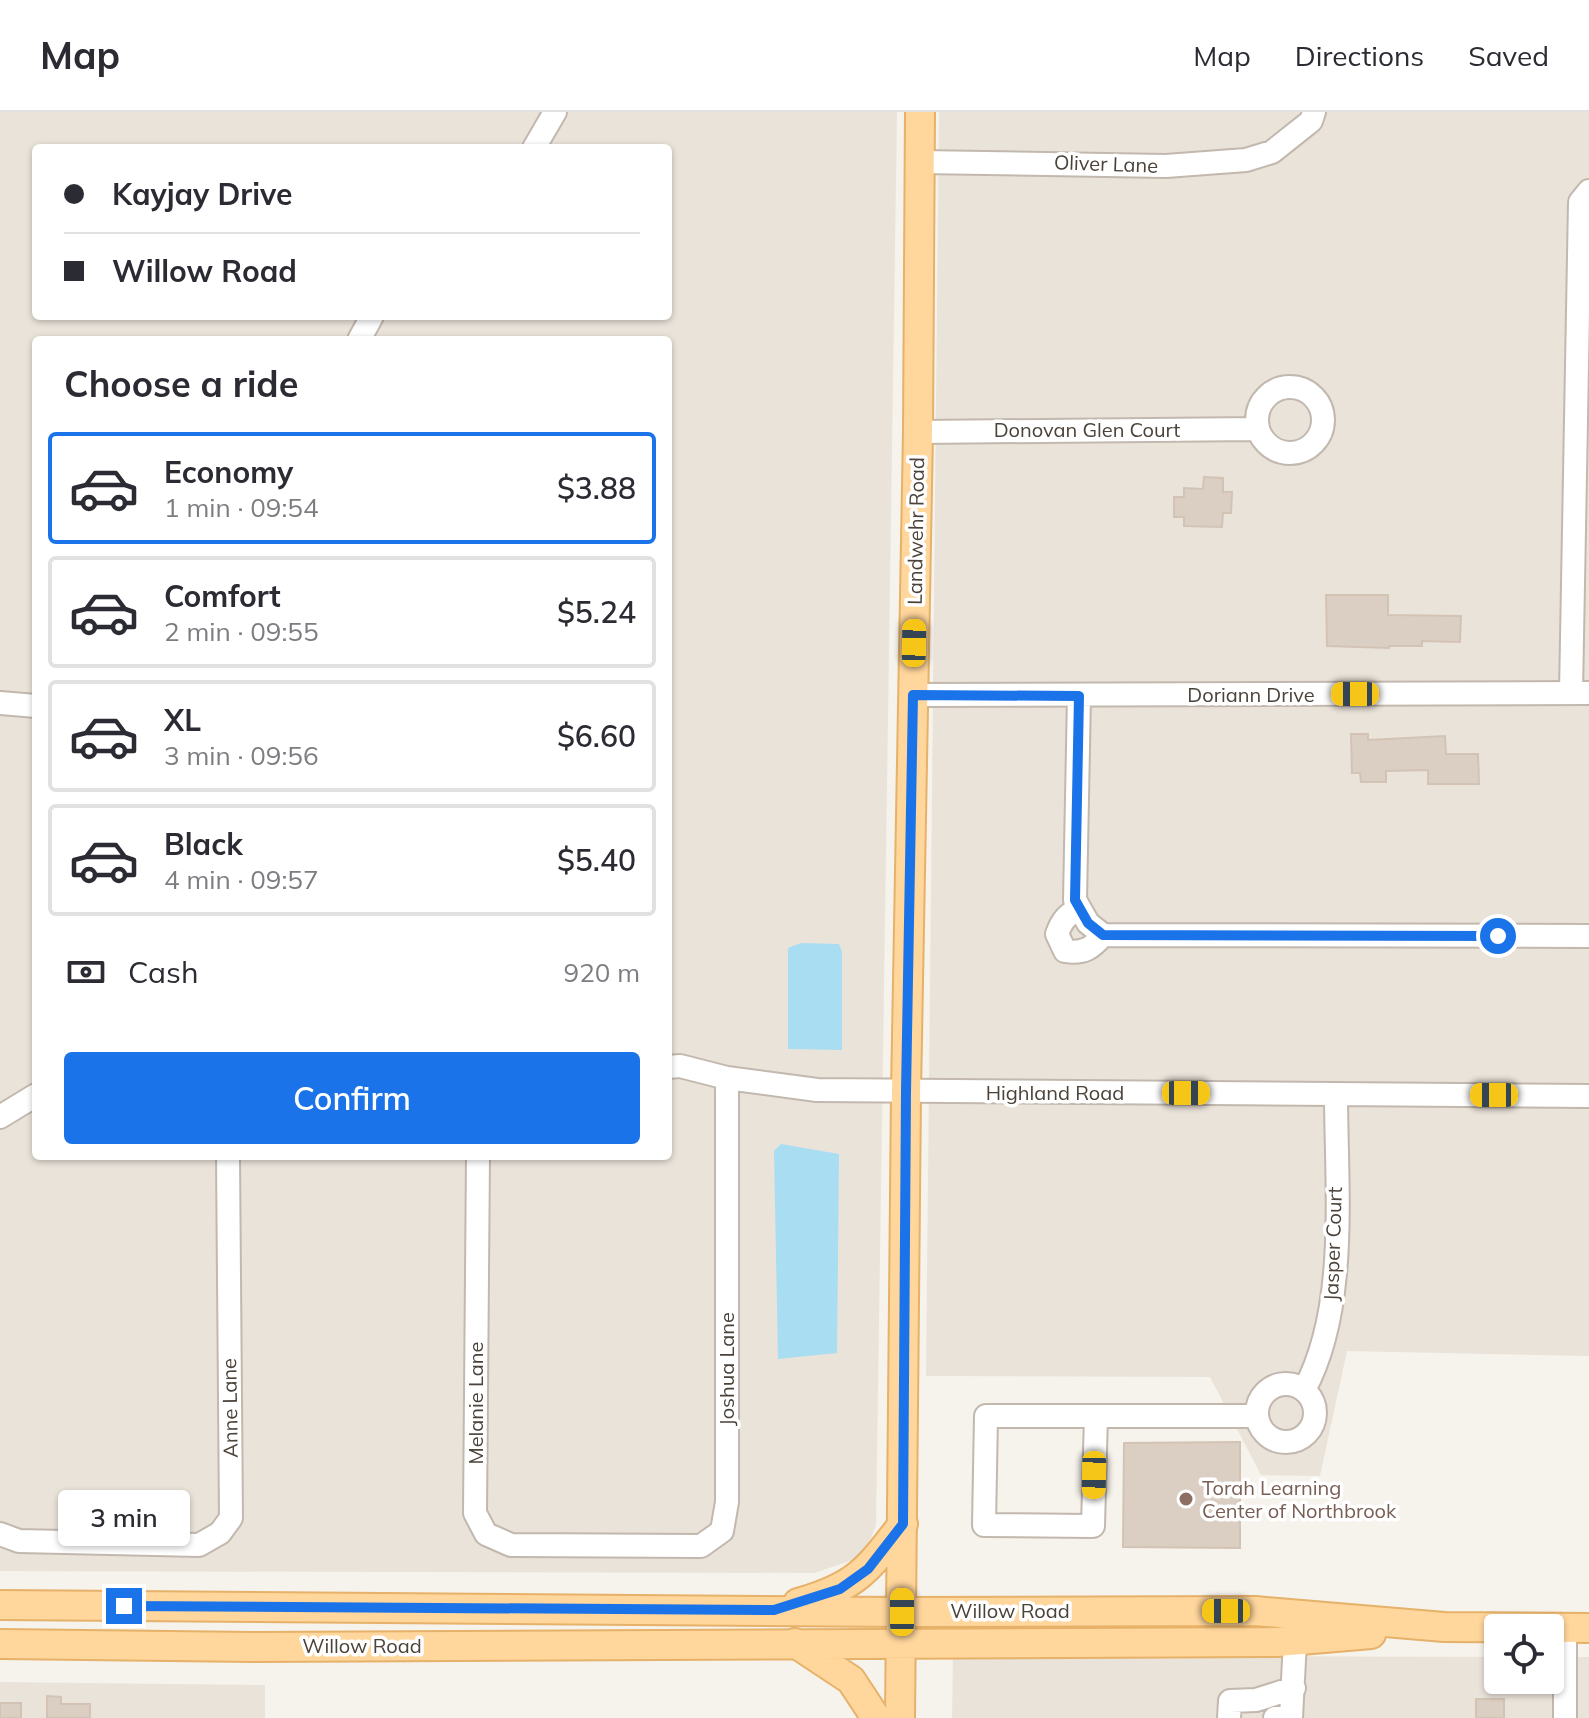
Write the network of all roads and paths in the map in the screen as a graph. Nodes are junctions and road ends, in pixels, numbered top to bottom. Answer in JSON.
{"nodes":[{"id":1,"x":555,"y":112,"type":"edge"},
{"id":2,"x":920,"y":112,"type":"edge"},
{"id":3,"x":1314,"y":112,"type":"edge"},
{"id":4,"x":536,"y":144,"type":"edge"},
{"id":5,"x":920,"y":162,"type":"junction"},
{"id":6,"x":1589,"y":191,"type":"edge"},
{"id":7,"x":1257,"y":429,"type":"dead end"},
{"id":8,"x":918,"y":432,"type":"junction"},
{"id":9,"x":1580,"y":693,"type":"edge"},
{"id":10,"x":913,"y":695,"type":"junction"},
{"id":11,"x":1079,"y":696,"type":"junction"},
{"id":12,"x":0,"y":703,"type":"edge"},
{"id":13,"x":32,"y":706,"type":"edge"},
{"id":14,"x":1079,"y":908,"type":"junction"},
{"id":15,"x":1103,"y":935,"type":"junction"},
{"id":16,"x":1589,"y":936,"type":"edge"},
{"id":17,"x":672,"y":1067,"type":"edge"},
{"id":18,"x":727,"y":1078,"type":"junction"},
{"id":19,"x":906,"y":1092,"type":"junction"},
{"id":20,"x":1336,"y":1094,"type":"junction"},
{"id":21,"x":1589,"y":1096,"type":"edge"},
{"id":22,"x":32,"y":1097,"type":"edge"},
{"id":23,"x":0,"y":1117,"type":"edge"},
{"id":24,"x":228,"y":1160,"type":"edge"},
{"id":25,"x":478,"y":1160,"type":"edge"},
{"id":26,"x":1304,"y":1390,"type":"junction"},
{"id":27,"x":1096,"y":1416,"type":"junction"},
{"id":28,"x":1257,"y":1416,"type":"junction"},
{"id":29,"x":903,"y":1524,"type":"junction"},
{"id":30,"x":0,"y":1534,"type":"edge"},
{"id":31,"x":598,"y":1548,"type":"joint"},
{"id":32,"x":0,"y":1605,"type":"edge"},
{"id":33,"x":774,"y":1610,"type":"junction"},
{"id":34,"x":902,"y":1612,"type":"junction"},
{"id":35,"x":1444,"y":1627,"type":"junction"},
{"id":36,"x":1577,"y":1628,"type":"edge"},
{"id":37,"x":1295,"y":1641,"type":"junction"},
{"id":38,"x":795,"y":1643,"type":"junction"},
{"id":39,"x":902,"y":1643,"type":"junction"},
{"id":40,"x":0,"y":1644,"type":"edge"},
{"id":41,"x":1294,"y":1688,"type":"junction"},
{"id":42,"x":876,"y":1718,"type":"edge"},
{"id":43,"x":900,"y":1718,"type":"edge"},
{"id":44,"x":1229,"y":1718,"type":"edge"},
{"id":45,"x":1275,"y":1718,"type":"edge"},
{"id":46,"x":1565,"y":1718,"type":"edge"}],
"edges":[{"from":1,"to":4,"type":"street"},
{"from":2,"to":5,"type":"main road","name":"Landwehr Road"},
{"from":3,"to":5,"type":"street","name":"Oliver Lane"},
{"from":5,"to":8,"type":"main road","name":"Landwehr Road"},
{"from":6,"to":9,"type":"street"},
{"from":7,"to":8,"type":"street","name":"Donovan Glen Court"},
{"from":8,"to":10,"type":"main road","name":"Landwehr Road"},
{"from":9,"to":11,"type":"street","name":"Doriann Drive"},
{"from":10,"to":11,"type":"street","name":"Doriann Drive"},
{"from":10,"to":19,"type":"main road","name":"Landwehr Road"},
{"from":11,"to":14,"type":"street"},
{"from":12,"to":13,"type":"street"},
{"from":14,"to":15,"type":"street"},
{"from":14,"to":15,"type":"street"},
{"from":15,"to":16,"type":"street"},
{"from":17,"to":18,"type":"street","name":"Highland Road"},
{"from":18,"to":19,"type":"street","name":"Highland Road"},
{"from":18,"to":31,"type":"street","name":"Joshua Lane"},
{"from":19,"to":20,"type":"street","name":"Highland Road"},
{"from":19,"to":29,"type":"main road","name":"Landwehr Road"},
{"from":20,"to":21,"type":"street","name":"Highland Road"},
{"from":20,"to":26,"type":"street","name":"Jasper Court"},
{"from":22,"to":23,"type":"street"},
{"from":24,"to":30,"type":"street","name":"Anne Lane"},
{"from":25,"to":31,"type":"street","name":"Melanie Lane"},
{"from":26,"to":28,"type":"street"},
{"from":26,"to":28,"type":"street"},
{"from":27,"to":27,"type":"street"},
{"from":27,"to":28,"type":"street"},
{"from":29,"to":33,"type":"main road"},
{"from":29,"to":34,"type":"main road","name":"Landwehr Road"},
{"from":32,"to":33,"type":"main road","name":"Willow Road"},
{"from":33,"to":34,"type":"main road","name":"Willow Road"},
{"from":34,"to":35,"type":"main road","name":"Willow Road"},
{"from":34,"to":39,"type":"main road","name":"Landwehr Road"},
{"from":35,"to":36,"type":"main road","name":"Willow Road"},
{"from":35,"to":37,"type":"main road","name":"Willow Road"},
{"from":36,"to":46,"type":"street"},
{"from":37,"to":39,"type":"main road","name":"Willow Road"},
{"from":37,"to":41,"type":"street"},
{"from":38,"to":39,"type":"main road","name":"Willow Road"},
{"from":38,"to":40,"type":"main road","name":"Willow Road"},
{"from":38,"to":42,"type":"main road"},
{"from":39,"to":43,"type":"main road","name":"Landwehr Road"},
{"from":41,"to":44,"type":"street"},
{"from":41,"to":45,"type":"street"}]}
